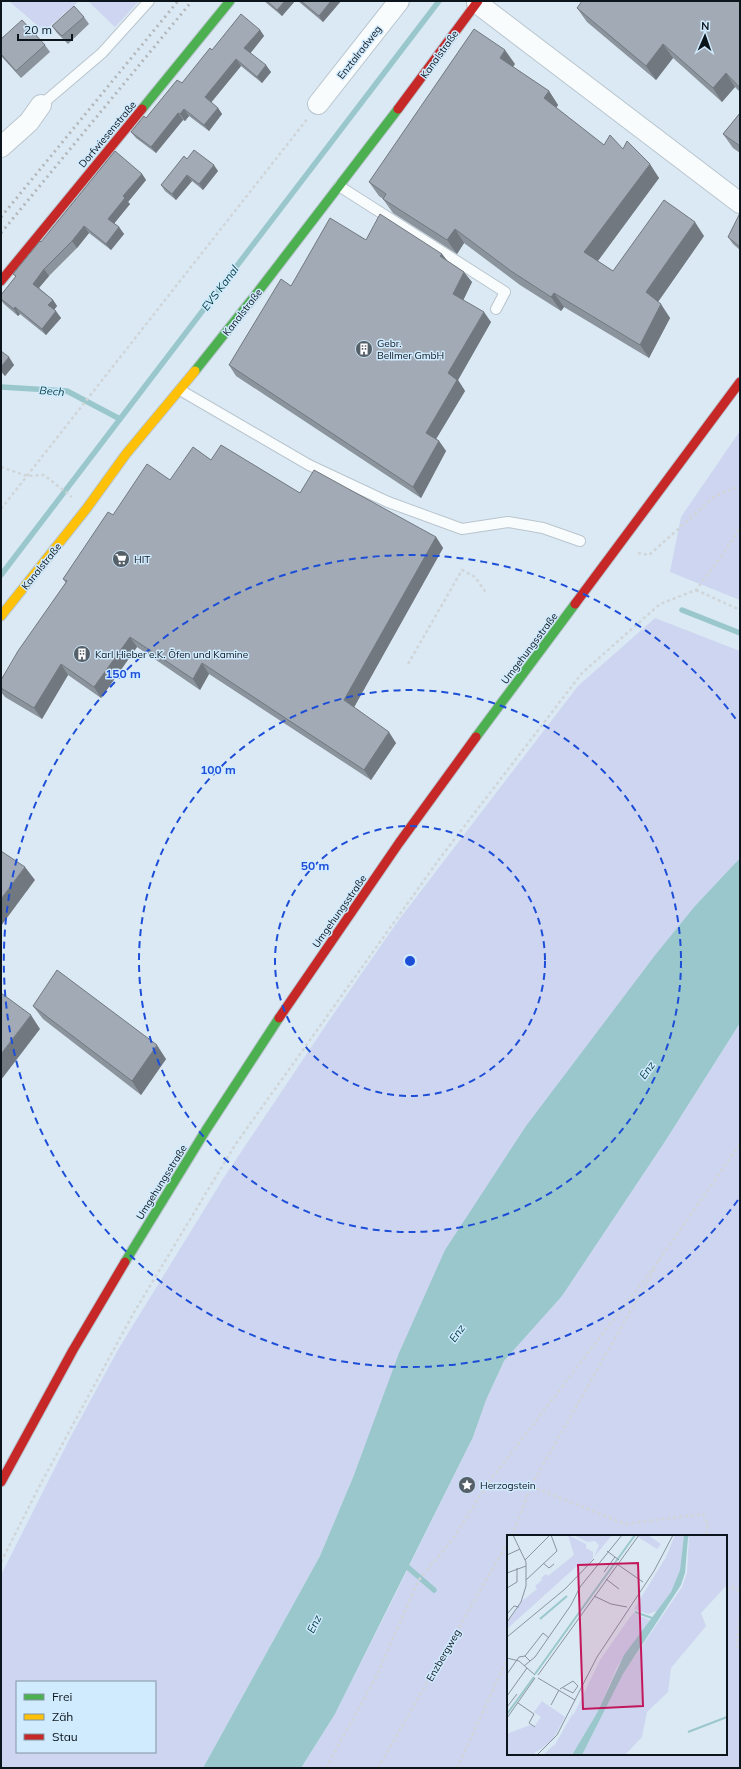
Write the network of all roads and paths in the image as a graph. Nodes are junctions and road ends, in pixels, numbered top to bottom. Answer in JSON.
{"nodes":[{"id":1,"x":149,"y":1,"type":"edge"},
{"id":2,"x":230,"y":1,"type":"edge"},
{"id":3,"x":399,"y":1,"type":"edge"},
{"id":4,"x":477,"y":2,"type":"edge"},
{"id":5,"x":318,"y":104,"type":"joint"},
{"id":6,"x":41,"y":105,"type":"joint"},
{"id":7,"x":1,"y":147,"type":"edge"},
{"id":8,"x":339,"y":186,"type":"junction"},
{"id":9,"x":740,"y":203,"type":"edge"},
{"id":10,"x":1,"y":281,"type":"edge"},
{"id":11,"x":496,"y":309,"type":"dead end"},
{"id":12,"x":740,"y":382,"type":"edge"},
{"id":13,"x":180,"y":390,"type":"junction"},
{"id":14,"x":1,"y":467,"type":"edge"},
{"id":15,"x":27,"y":476,"type":"junction"},
{"id":16,"x":740,"y":491,"type":"edge"},
{"id":17,"x":87,"y":508,"type":"junction"},
{"id":18,"x":1,"y":509,"type":"edge"},
{"id":19,"x":740,"y":528,"type":"edge"},
{"id":20,"x":580,"y":541,"type":"dead end"},
{"id":21,"x":637,"y":553,"type":"dead end"},
{"id":22,"x":696,"y":590,"type":"junction"},
{"id":23,"x":487,"y":594,"type":"dead end"},
{"id":24,"x":740,"y":610,"type":"edge"},
{"id":25,"x":1,"y":616,"type":"edge"},
{"id":26,"x":408,"y":664,"type":"dead end"},
{"id":27,"x":740,"y":1144,"type":"edge"},
{"id":28,"x":660,"y":1259,"type":"junction"},
{"id":29,"x":1,"y":1482,"type":"edge"},
{"id":30,"x":531,"y":1486,"type":"junction"},
{"id":31,"x":512,"y":1535,"type":"edge"},
{"id":32,"x":706,"y":1535,"type":"edge"},
{"id":33,"x":507,"y":1544,"type":"edge"},
{"id":34,"x":1,"y":1562,"type":"edge"},
{"id":35,"x":727,"y":1590,"type":"edge"},
{"id":36,"x":740,"y":1592,"type":"edge"},
{"id":37,"x":740,"y":1615,"type":"edge"},
{"id":38,"x":740,"y":1651,"type":"edge"},
{"id":39,"x":507,"y":1659,"type":"edge"},
{"id":40,"x":326,"y":1768,"type":"edge"},
{"id":41,"x":378,"y":1768,"type":"edge"},
{"id":42,"x":457,"y":1768,"type":"edge"}],
"edges":[{"from":1,"to":6,"type":"lane"},
{"from":2,"to":10,"type":"main road","name":"Dorfwiesenstraße"},
{"from":3,"to":5,"type":"street","name":"Enztalradweg"},
{"from":4,"to":8,"type":"main road","name":"Kanalstraße"},
{"from":4,"to":9,"type":"street","name":"Kanalstraße"},
{"from":5,"to":15,"type":"path"},
{"from":6,"to":7,"type":"street"},
{"from":8,"to":11,"type":"lane"},
{"from":8,"to":13,"type":"main road","name":"Kanalstraße"},
{"from":12,"to":29,"type":"main road","name":"Umgehungsstraße"},
{"from":13,"to":17,"type":"main road","name":"Kanalstraße"},
{"from":13,"to":20,"type":"lane"},
{"from":14,"to":15,"type":"path"},
{"from":15,"to":17,"type":"path"},
{"from":15,"to":18,"type":"path"},
{"from":16,"to":21,"type":"path"},
{"from":17,"to":25,"type":"main road","name":"Kanalstraße"},
{"from":19,"to":22,"type":"path"},
{"from":22,"to":24,"type":"path"},
{"from":22,"to":34,"type":"path"},
{"from":23,"to":26,"type":"path"},
{"from":27,"to":28,"type":"path"},
{"from":28,"to":30,"type":"path"},
{"from":28,"to":40,"type":"path"},
{"from":30,"to":31,"type":"path"},
{"from":30,"to":32,"type":"path"},
{"from":33,"to":41,"type":"path","name":"Enzbergweg"},
{"from":35,"to":36,"type":"path"},
{"from":37,"to":38,"type":"path"},
{"from":39,"to":42,"type":"path"}]}
